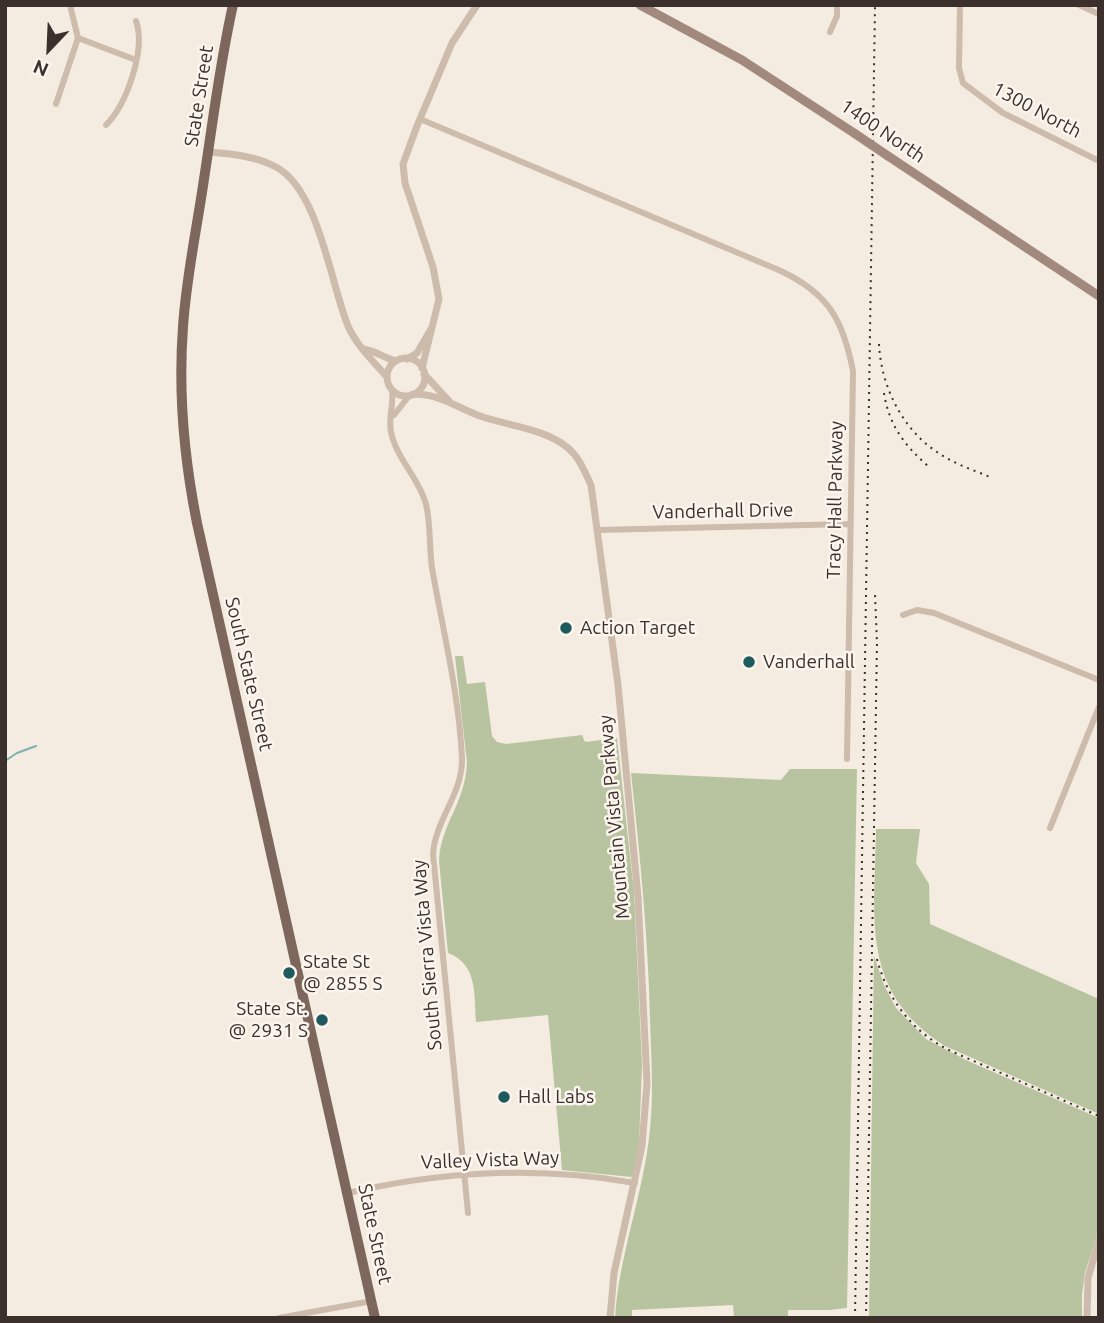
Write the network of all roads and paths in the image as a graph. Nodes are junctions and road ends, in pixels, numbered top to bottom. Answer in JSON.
{"nodes":[{"id":1,"x":71,"y":5,"type":"edge"},
{"id":2,"x":233,"y":5,"type":"edge"},
{"id":3,"x":477,"y":5,"type":"edge"},
{"id":4,"x":640,"y":5,"type":"edge"},
{"id":5,"x":837,"y":5,"type":"edge"},
{"id":6,"x":960,"y":5,"type":"edge"},
{"id":7,"x":1079,"y":5,"type":"edge"},
{"id":8,"x":1099,"y":14,"type":"edge"},
{"id":9,"x":136,"y":21,"type":"dead end"},
{"id":10,"x":830,"y":32,"type":"dead end"},
{"id":11,"x":78,"y":38,"type":"junction"},
{"id":12,"x":135,"y":60,"type":"junction"},
{"id":13,"x":56,"y":104,"type":"dead end"},
{"id":14,"x":420,"y":118,"type":"junction"},
{"id":15,"x":106,"y":125,"type":"dead end"},
{"id":16,"x":208,"y":152,"type":"junction"},
{"id":17,"x":1099,"y":161,"type":"edge"},
{"id":18,"x":202,"y":193,"type":"joint"},
{"id":19,"x":1099,"y":296,"type":"edge"},
{"id":20,"x":432,"y":329,"type":"junction"},
{"id":21,"x":363,"y":349,"type":"junction"},
{"id":22,"x":407,"y":359,"type":"junction"},
{"id":23,"x":396,"y":361,"type":"junction"},
{"id":24,"x":423,"y":371,"type":"junction"},
{"id":25,"x":387,"y":377,"type":"junction"},
{"id":26,"x":392,"y":390,"type":"junction"},
{"id":27,"x":411,"y":395,"type":"junction"},
{"id":28,"x":449,"y":401,"type":"junction"},
{"id":29,"x":392,"y":417,"type":"junction"},
{"id":30,"x":849,"y":524,"type":"junction"},
{"id":31,"x":597,"y":530,"type":"junction"},
{"id":32,"x":903,"y":614,"type":"dead end"},
{"id":33,"x":1099,"y":681,"type":"edge"},
{"id":34,"x":1099,"y":706,"type":"edge"},
{"id":35,"x":847,"y":759,"type":"dead end"},
{"id":36,"x":1050,"y":828,"type":"dead end"},
{"id":37,"x":341,"y":1157,"type":"joint"},
{"id":38,"x":463,"y":1174,"type":"junction"},
{"id":39,"x":635,"y":1183,"type":"junction"},
{"id":40,"x":348,"y":1193,"type":"junction"},
{"id":41,"x":468,"y":1213,"type":"dead end"},
{"id":42,"x":1099,"y":1240,"type":"edge"},
{"id":43,"x":372,"y":1301,"type":"junction"},
{"id":44,"x":279,"y":1318,"type":"edge"},
{"id":45,"x":375,"y":1318,"type":"edge"},
{"id":46,"x":610,"y":1318,"type":"edge"},
{"id":47,"x":1087,"y":1318,"type":"edge"}],
"edges":[{"from":1,"to":11,"type":"street"},
{"from":2,"to":16,"type":"main road","name":"State Street"},
{"from":3,"to":14,"type":"street"},
{"from":4,"to":19,"type":"main road","name":"1400 North","bridge":true},
{"from":5,"to":10,"type":"street"},
{"from":6,"to":17,"type":"street","name":"1300 North"},
{"from":7,"to":8,"type":"street"},
{"from":9,"to":12,"type":"street"},
{"from":11,"to":12,"type":"street"},
{"from":11,"to":13,"type":"street"},
{"from":12,"to":15,"type":"street"},
{"from":14,"to":20,"type":"street"},
{"from":14,"to":30,"type":"street","name":"Tracy Hall Parkway"},
{"from":16,"to":18,"type":"main road","name":"State Street"},
{"from":16,"to":21,"type":"street"},
{"from":18,"to":37,"type":"main road","name":"South State Street"},
{"from":20,"to":22,"type":"street"},
{"from":20,"to":24,"type":"street"},
{"from":21,"to":23,"type":"street"},
{"from":21,"to":25,"type":"street"},
{"from":22,"to":23,"type":"street"},
{"from":22,"to":24,"type":"street"},
{"from":23,"to":25,"type":"street"},
{"from":24,"to":27,"type":"street"},
{"from":24,"to":28,"type":"street","name":"Mountain Vista Parkway"},
{"from":25,"to":26,"type":"street"},
{"from":26,"to":27,"type":"street"},
{"from":26,"to":29,"type":"street","name":"South Sierra Vista Way"},
{"from":27,"to":28,"type":"street","name":"Mountain Vista Parkway"},
{"from":27,"to":29,"type":"street"},
{"from":28,"to":31,"type":"street","name":"Mountain Vista Parkway"},
{"from":29,"to":38,"type":"street","name":"South Sierra Vista Way"},
{"from":30,"to":31,"type":"street","name":"Vanderhall Drive"},
{"from":30,"to":35,"type":"street","name":"Tracy Hall Parkway"},
{"from":31,"to":39,"type":"street","name":"Mountain Vista Parkway"},
{"from":32,"to":33,"type":"street"},
{"from":34,"to":36,"type":"street"},
{"from":37,"to":40,"type":"main road","name":"State Street"},
{"from":38,"to":39,"type":"street","name":"Valley Vista Way"},
{"from":38,"to":40,"type":"street","name":"Valley Vista Way"},
{"from":38,"to":41,"type":"street","name":"South Sierra Vista Way"},
{"from":39,"to":46,"type":"street","name":"Mountain Vista Parkway"},
{"from":40,"to":43,"type":"main road","name":"State Street"},
{"from":42,"to":47,"type":"street"},
{"from":43,"to":44,"type":"street"},
{"from":43,"to":45,"type":"main road","name":"State Street"}]}
